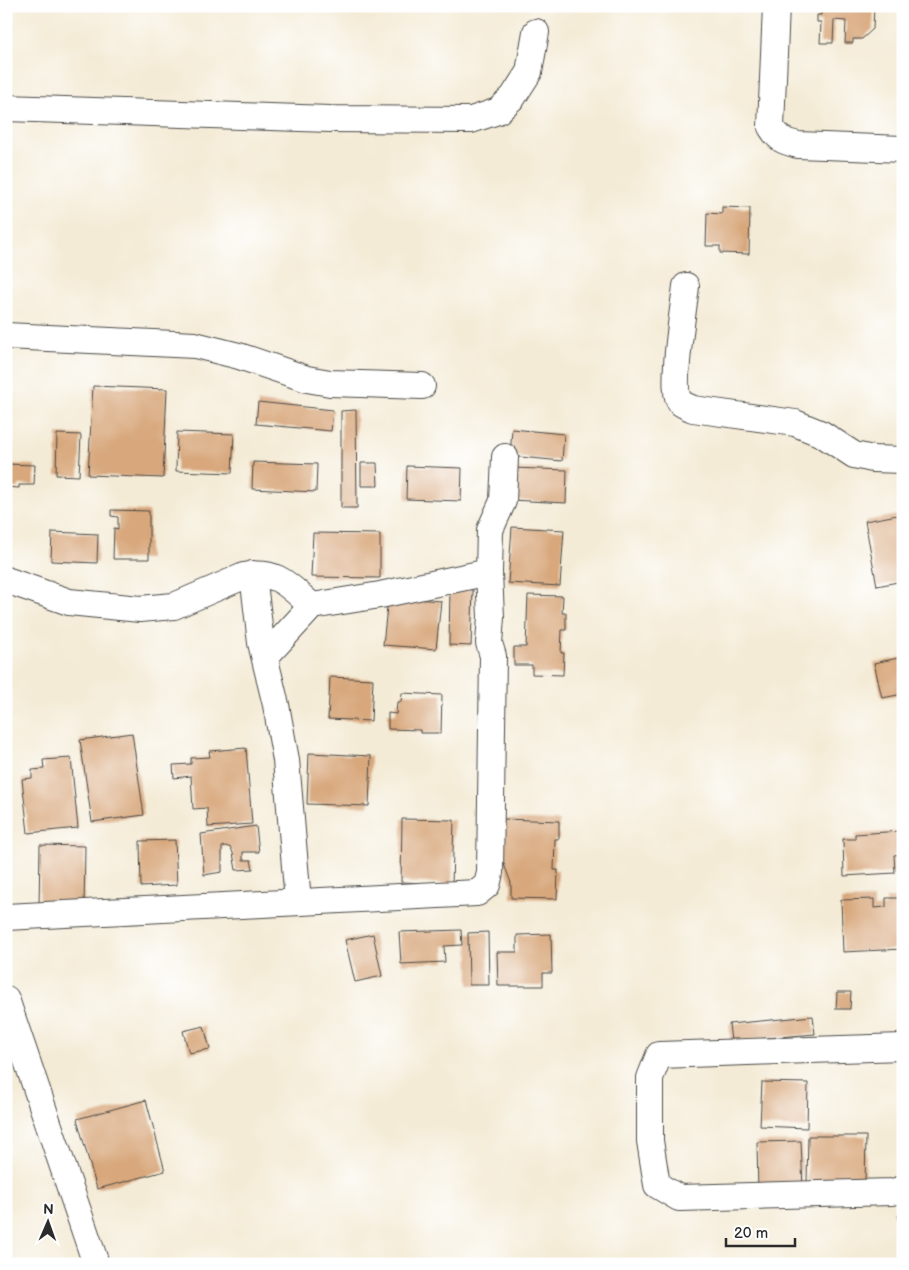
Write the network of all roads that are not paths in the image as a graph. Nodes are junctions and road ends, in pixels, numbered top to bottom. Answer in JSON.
{"nodes":[{"id":1,"x":776,"y":6,"type":"edge"},
{"id":2,"x":536,"y":32,"type":"dead end"},
{"id":3,"x":6,"y":108,"type":"edge"},
{"id":4,"x":903,"y":149,"type":"edge"},
{"id":5,"x":686,"y":286,"type":"dead end"},
{"id":6,"x":6,"y":336,"type":"edge"},
{"id":7,"x":422,"y":386,"type":"dead end"},
{"id":8,"x":505,"y":457,"type":"dead end"},
{"id":9,"x":903,"y":460,"type":"edge"},
{"id":10,"x":489,"y":572,"type":"junction"},
{"id":11,"x":253,"y":574,"type":"junction"},
{"id":12,"x":6,"y":580,"type":"edge"},
{"id":13,"x":312,"y":606,"type":"junction"},
{"id":14,"x":265,"y":657,"type":"junction"},
{"id":15,"x":298,"y":902,"type":"junction"},
{"id":16,"x":6,"y":916,"type":"edge"},
{"id":17,"x":6,"y":999,"type":"edge"},
{"id":18,"x":903,"y":1047,"type":"edge"},
{"id":19,"x":903,"y":1189,"type":"edge"},
{"id":20,"x":96,"y":1264,"type":"edge"}],
"edges":[{"from":1,"to":4,"type":"street"},
{"from":2,"to":3,"type":"street"},
{"from":5,"to":9,"type":"street"},
{"from":6,"to":7,"type":"street"},
{"from":8,"to":10,"type":"street"},
{"from":10,"to":13,"type":"street"},
{"from":10,"to":15,"type":"street"},
{"from":11,"to":12,"type":"street"},
{"from":11,"to":13,"type":"street"},
{"from":11,"to":14,"type":"street"},
{"from":13,"to":14,"type":"street"},
{"from":14,"to":15,"type":"street"},
{"from":15,"to":16,"type":"street"},
{"from":17,"to":20,"type":"street"},
{"from":18,"to":19,"type":"street"}]}
